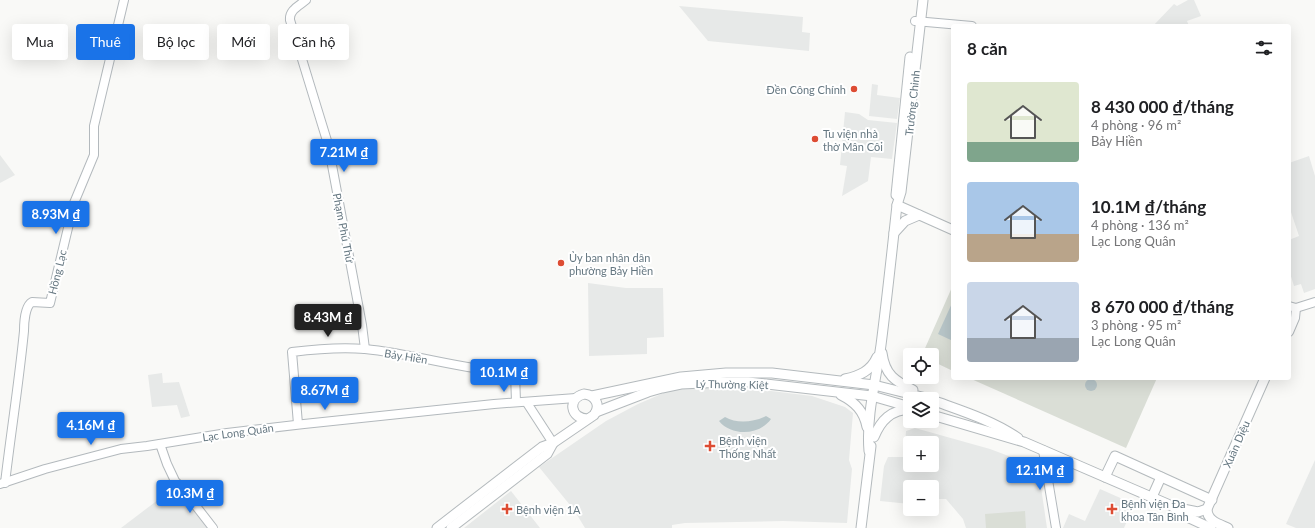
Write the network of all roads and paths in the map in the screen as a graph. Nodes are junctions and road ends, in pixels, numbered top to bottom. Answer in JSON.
{"nodes":[{"id":1,"x":124,"y":0,"type":"edge"},
{"id":2,"x":306,"y":0,"type":"edge"},
{"id":3,"x":917,"y":0,"type":"edge"},
{"id":4,"x":923,"y":0,"type":"edge"},
{"id":5,"x":918,"y":21,"type":"junction"},
{"id":6,"x":951,"y":24,"type":"edge"},
{"id":7,"x":897,"y":205,"type":"junction"},
{"id":8,"x":919,"y":215,"type":"junction"},
{"id":9,"x":951,"y":229,"type":"edge"},
{"id":10,"x":894,"y":233,"type":"junction"},
{"id":11,"x":1315,"y":302,"type":"edge"},
{"id":12,"x":1292,"y":307,"type":"edge"},
{"id":13,"x":1291,"y":327,"type":"edge"},
{"id":14,"x":880,"y":346,"type":"junction"},
{"id":15,"x":365,"y":349,"type":"junction"},
{"id":16,"x":835,"y":380,"type":"junction"},
{"id":17,"x":1264,"y":380,"type":"edge"},
{"id":18,"x":852,"y":382,"type":"junction"},
{"id":19,"x":877,"y":385,"type":"junction"},
{"id":20,"x":904,"y":392,"type":"edge"},
{"id":21,"x":916,"y":392,"type":"edge"},
{"id":22,"x":838,"y":393,"type":"junction"},
{"id":23,"x":850,"y":394,"type":"junction"},
{"id":24,"x":592,"y":396,"type":"junction"},
{"id":25,"x":875,"y":397,"type":"junction"},
{"id":26,"x":576,"y":398,"type":"junction"},
{"id":27,"x":516,"y":402,"type":"junction"},
{"id":28,"x":939,"y":402,"type":"edge"},
{"id":29,"x":527,"y":403,"type":"junction"},
{"id":30,"x":903,"y":406,"type":"edge"},
{"id":31,"x":903,"y":409,"type":"edge"},
{"id":32,"x":596,"y":412,"type":"junction"},
{"id":33,"x":939,"y":417,"type":"edge"},
{"id":34,"x":588,"y":419,"type":"junction"},
{"id":35,"x":298,"y":424,"type":"junction"},
{"id":36,"x":871,"y":437,"type":"junction"},
{"id":37,"x":1024,"y":442,"type":"junction"},
{"id":38,"x":553,"y":443,"type":"junction"},
{"id":39,"x":160,"y":444,"type":"junction"},
{"id":40,"x":1043,"y":450,"type":"junction"},
{"id":41,"x":1105,"y":477,"type":"junction"},
{"id":42,"x":1161,"y":477,"type":"junction"},
{"id":43,"x":2,"y":484,"type":"edge"},
{"id":44,"x":1152,"y":497,"type":"junction"},
{"id":45,"x":1212,"y":500,"type":"junction"},
{"id":46,"x":1172,"y":506,"type":"junction"},
{"id":47,"x":1207,"y":509,"type":"junction"},
{"id":48,"x":213,"y":528,"type":"edge"},
{"id":49,"x":437,"y":528,"type":"edge"},
{"id":50,"x":451,"y":528,"type":"edge"},
{"id":51,"x":861,"y":528,"type":"edge"},
{"id":52,"x":1056,"y":528,"type":"edge"},
{"id":53,"x":1211,"y":528,"type":"edge"},
{"id":54,"x":1228,"y":528,"type":"edge"}],
"edges":[{"from":1,"to":43,"type":"street","name":"Hồng Lạc"},
{"from":2,"to":15,"type":"street","name":"Phạm Phú Thứ"},
{"from":3,"to":5,"type":"main road","name":"Trường Chinh"},
{"from":4,"to":5,"type":"main road","name":"Trường Chinh"},
{"from":5,"to":6,"type":"street"},
{"from":5,"to":7,"type":"main road","name":"Trường Chinh"},
{"from":7,"to":8,"type":"main road"},
{"from":7,"to":10,"type":"main road","name":"Trường Chinh"},
{"from":8,"to":9,"type":"main road"},
{"from":8,"to":10,"type":"main road"},
{"from":10,"to":14,"type":"main road","name":"Trường Chinh"},
{"from":11,"to":12,"type":"street"},
{"from":12,"to":13,"type":"street"},
{"from":14,"to":16,"type":"main road"},
{"from":14,"to":19,"type":"main road","name":"Trường Chinh"},
{"from":14,"to":21,"type":"main road"},
{"from":15,"to":27,"type":"street","name":"Bảy Hiền"},
{"from":15,"to":35,"type":"street","name":"Bảy Hiền"},
{"from":16,"to":18,"type":"main road"},
{"from":16,"to":24,"type":"main road","name":"Lý Thường Kiệt"},
{"from":17,"to":45,"type":"main road","name":"Xuân Diệu"},
{"from":18,"to":19,"type":"main road"},
{"from":18,"to":23,"type":"main road"},
{"from":19,"to":20,"type":"main road"},
{"from":19,"to":25,"type":"main road","name":"Trường Chinh"},
{"from":22,"to":23,"type":"main road","name":"Lý Thường Kiệt"},
{"from":22,"to":32,"type":"main road","name":"Lý Thường Kiệt"},
{"from":22,"to":36,"type":"main road"},
{"from":23,"to":25,"type":"main road","name":"Lý Thường Kiệt"},
{"from":24,"to":26,"type":"main road"},
{"from":24,"to":32,"type":"main road"},
{"from":25,"to":30,"type":"main road","name":"Lý Thường Kiệt"},
{"from":25,"to":36,"type":"main road","name":"Trường Chinh"},
{"from":26,"to":29,"type":"street","name":"Lạc Long Quân"},
{"from":26,"to":34,"type":"main road"},
{"from":27,"to":29,"type":"street","name":"Lạc Long Quân"},
{"from":27,"to":35,"type":"street","name":"Lạc Long Quân"},
{"from":28,"to":37,"type":"main road"},
{"from":29,"to":38,"type":"street"},
{"from":31,"to":36,"type":"main road"},
{"from":32,"to":34,"type":"main road"},
{"from":33,"to":37,"type":"main road"},
{"from":34,"to":38,"type":"main road"},
{"from":35,"to":39,"type":"street","name":"Lạc Long Quân"},
{"from":36,"to":51,"type":"main road"},
{"from":37,"to":40,"type":"main road"},
{"from":38,"to":49,"type":"main road"},
{"from":38,"to":50,"type":"main road"},
{"from":39,"to":43,"type":"street","name":"Lạc Long Quân"},
{"from":39,"to":48,"type":"street"},
{"from":40,"to":41,"type":"main road"},
{"from":40,"to":52,"type":"street"},
{"from":41,"to":42,"type":"main road"},
{"from":41,"to":44,"type":"main road"},
{"from":42,"to":44,"type":"main road"},
{"from":42,"to":45,"type":"main road"},
{"from":44,"to":46,"type":"main road"},
{"from":45,"to":47,"type":"main road","name":"Xuân Diệu"},
{"from":46,"to":47,"type":"main road"},
{"from":46,"to":53,"type":"main road"},
{"from":47,"to":54,"type":"main road"}]}
